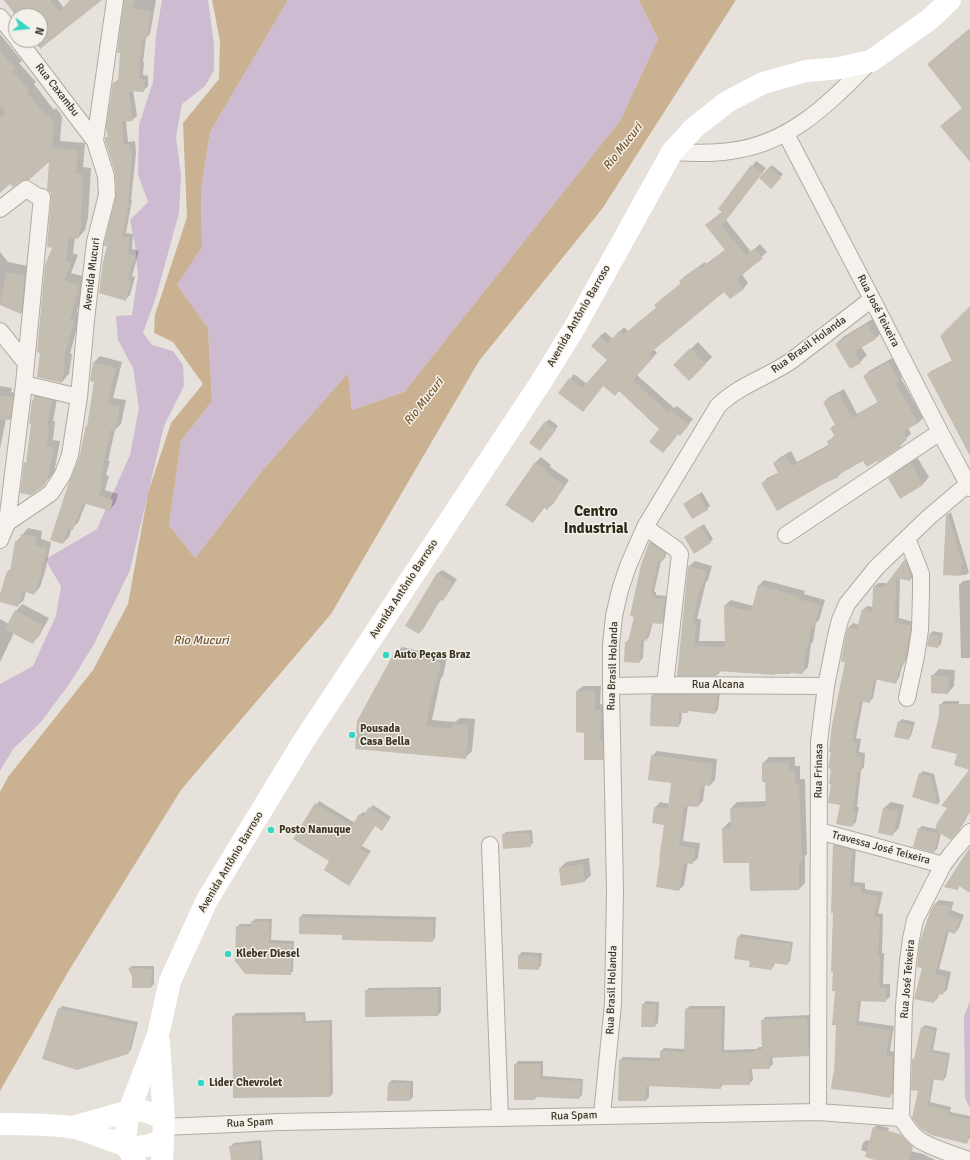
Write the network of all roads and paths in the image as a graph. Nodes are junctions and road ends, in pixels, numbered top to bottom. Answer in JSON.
{"nodes":[{"id":1,"x":115,"y":0,"type":"edge"},
{"id":2,"x":950,"y":0,"type":"edge"},
{"id":3,"x":0,"y":16,"type":"edge"},
{"id":4,"x":8,"y":26,"type":"edge"},
{"id":5,"x":24,"y":48,"type":"edge"},
{"id":6,"x":870,"y":61,"type":"junction"},
{"id":7,"x":786,"y":134,"type":"junction"},
{"id":8,"x":95,"y":141,"type":"junction"},
{"id":9,"x":672,"y":152,"type":"junction"},
{"id":10,"x":0,"y":209,"type":"edge"},
{"id":11,"x":872,"y":299,"type":"junction"},
{"id":12,"x":0,"y":331,"type":"edge"},
{"id":13,"x":25,"y":362,"type":"junction"},
{"id":14,"x":24,"y":384,"type":"junction"},
{"id":15,"x":79,"y":397,"type":"junction"},
{"id":16,"x":940,"y":432,"type":"junction"},
{"id":17,"x":968,"y":479,"type":"edge"},
{"id":18,"x":7,"y":523,"type":"junction"},
{"id":19,"x":645,"y":527,"type":"junction"},
{"id":20,"x":786,"y":535,"type":"dead end"},
{"id":21,"x":907,"y":538,"type":"junction"},
{"id":22,"x":0,"y":540,"type":"edge"},
{"id":23,"x":664,"y":685,"type":"junction"},
{"id":24,"x":611,"y":686,"type":"junction"},
{"id":25,"x":826,"y":686,"type":"junction"},
{"id":26,"x":907,"y":698,"type":"dead end"},
{"id":27,"x":819,"y":831,"type":"junction"},
{"id":28,"x":970,"y":832,"type":"edge"},
{"id":29,"x":490,"y":845,"type":"dead end"},
{"id":30,"x":943,"y":865,"type":"junction"},
{"id":31,"x":158,"y":1035,"type":"junction"},
{"id":32,"x":818,"y":1112,"type":"junction"},
{"id":33,"x":602,"y":1116,"type":"junction"},
{"id":34,"x":500,"y":1118,"type":"junction"},
{"id":35,"x":901,"y":1118,"type":"junction"},
{"id":36,"x":10,"y":1124,"type":"edge"},
{"id":37,"x":72,"y":1127,"type":"junction"},
{"id":38,"x":164,"y":1129,"type":"junction"},
{"id":39,"x":129,"y":1137,"type":"edge"},
{"id":40,"x":162,"y":1160,"type":"edge"},
{"id":41,"x":969,"y":1160,"type":"edge"}],
"edges":[{"from":1,"to":8,"type":"street","name":"Avenida Mucuri"},
{"from":2,"to":6,"type":"main road"},
{"from":3,"to":4,"type":"street"},
{"from":5,"to":8,"type":"street","name":"Rua Caxambu"},
{"from":6,"to":7,"type":"street"},
{"from":6,"to":9,"type":"main road","name":"Avenida Antônio Barroso"},
{"from":7,"to":9,"type":"street"},
{"from":7,"to":11,"type":"street","name":"Rua José Teixeira"},
{"from":8,"to":15,"type":"street","name":"Avenida Mucuri"},
{"from":9,"to":31,"type":"main road","name":"Avenida Antônio Barroso"},
{"from":10,"to":13,"type":"street"},
{"from":11,"to":16,"type":"street","name":"Rua José Teixeira"},
{"from":11,"to":19,"type":"street","name":"Rua Brasil Holanda"},
{"from":12,"to":13,"type":"street"},
{"from":13,"to":14,"type":"street"},
{"from":14,"to":15,"type":"street"},
{"from":14,"to":18,"type":"street"},
{"from":15,"to":18,"type":"street","name":"Avenida Mucuri"},
{"from":16,"to":17,"type":"street","name":"Rua José Teixeira"},
{"from":16,"to":20,"type":"street"},
{"from":17,"to":21,"type":"street","name":"Rua Frinasa"},
{"from":18,"to":22,"type":"street"},
{"from":19,"to":23,"type":"street"},
{"from":19,"to":24,"type":"street","name":"Rua Brasil Holanda"},
{"from":21,"to":25,"type":"street","name":"Rua Frinasa"},
{"from":21,"to":26,"type":"street"},
{"from":23,"to":24,"type":"street","name":"Rua Alcana"},
{"from":23,"to":25,"type":"street","name":"Rua Alcana"},
{"from":24,"to":33,"type":"street","name":"Rua Brasil Holanda"},
{"from":25,"to":27,"type":"street","name":"Rua Frinasa"},
{"from":27,"to":30,"type":"street","name":"Travessa José Teixeira"},
{"from":27,"to":32,"type":"street","name":"Rua Frinasa"},
{"from":28,"to":30,"type":"street","name":"Rua José Teixeira"},
{"from":29,"to":34,"type":"street"},
{"from":30,"to":35,"type":"street","name":"Rua José Teixeira"},
{"from":31,"to":38,"type":"main road","name":"Avenida Antônio Barroso"},
{"from":31,"to":39,"type":"main road","name":"Avenida Antônio Barroso"},
{"from":32,"to":33,"type":"street","name":"Rua Spam"},
{"from":32,"to":35,"type":"street","name":"Rua Spam"},
{"from":33,"to":34,"type":"street","name":"Rua Spam"},
{"from":34,"to":38,"type":"street","name":"Rua Spam"},
{"from":35,"to":41,"type":"street"},
{"from":36,"to":37,"type":"main road"},
{"from":37,"to":39,"type":"main road"},
{"from":37,"to":39,"type":"main road"},
{"from":38,"to":39,"type":"main road"},
{"from":38,"to":39,"type":"main road"},
{"from":38,"to":40,"type":"main road","name":"Avenida Antônio Barroso"}]}
